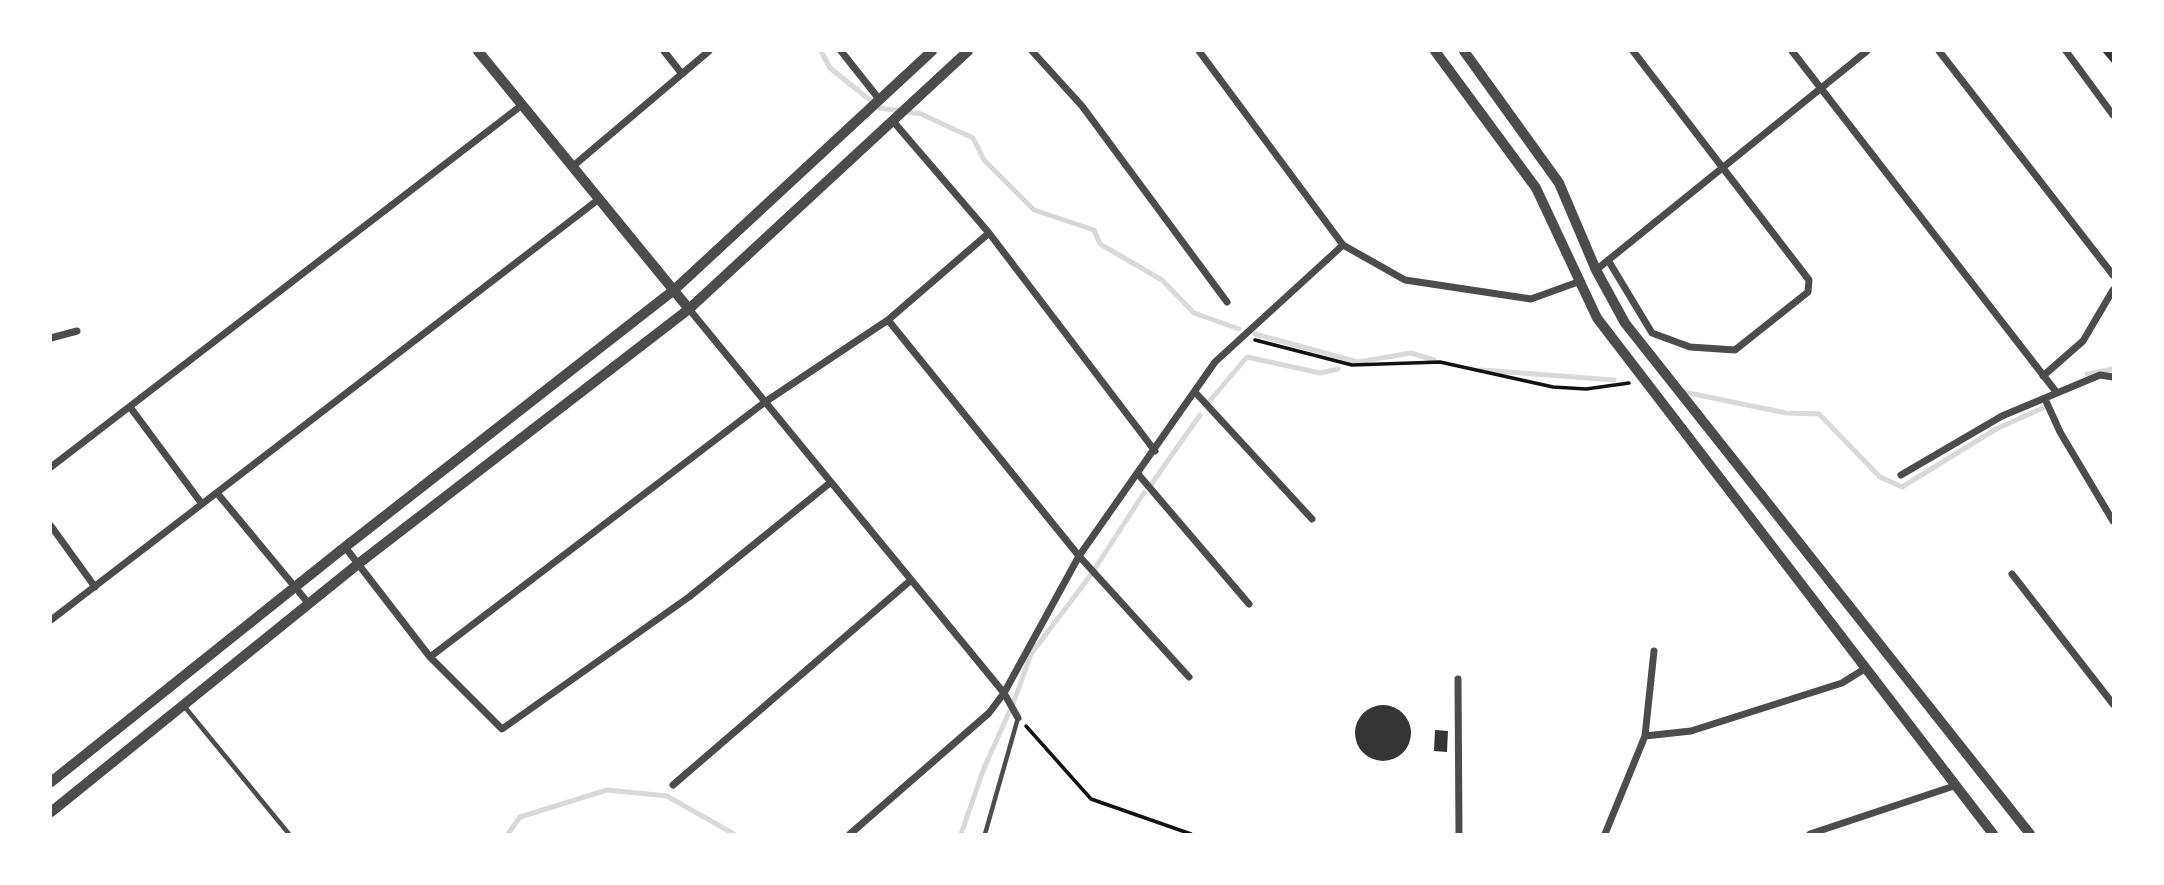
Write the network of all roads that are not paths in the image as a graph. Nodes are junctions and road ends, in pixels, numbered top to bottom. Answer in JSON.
{"nodes":[{"id":1,"x":478,"y":51,"type":"edge"},
{"id":2,"x":664,"y":51,"type":"edge"},
{"id":3,"x":709,"y":51,"type":"edge"},
{"id":4,"x":841,"y":51,"type":"edge"},
{"id":5,"x":933,"y":51,"type":"edge"},
{"id":6,"x":968,"y":51,"type":"edge"},
{"id":7,"x":1032,"y":51,"type":"edge"},
{"id":8,"x":1200,"y":51,"type":"edge"},
{"id":9,"x":1435,"y":51,"type":"edge"},
{"id":10,"x":1464,"y":51,"type":"edge"},
{"id":11,"x":1633,"y":51,"type":"edge"},
{"id":12,"x":1792,"y":51,"type":"edge"},
{"id":13,"x":1867,"y":51,"type":"edge"},
{"id":14,"x":1939,"y":51,"type":"edge"},
{"id":15,"x":2066,"y":51,"type":"edge"},
{"id":16,"x":682,"y":74,"type":"junction"},
{"id":17,"x":1820,"y":89,"type":"junction"},
{"id":18,"x":879,"y":99,"type":"junction"},
{"id":19,"x":522,"y":105,"type":"junction"},
{"id":20,"x":2113,"y":115,"type":"edge"},
{"id":21,"x":891,"y":119,"type":"junction"},
{"id":22,"x":572,"y":167,"type":"junction"},
{"id":23,"x":1721,"y":169,"type":"junction"},
{"id":24,"x":598,"y":199,"type":"junction"},
{"id":25,"x":989,"y":233,"type":"junction"},
{"id":26,"x":1343,"y":246,"type":"junction"},
{"id":27,"x":1608,"y":260,"type":"junction"},
{"id":28,"x":1596,"y":270,"type":"junction"},
{"id":29,"x":2113,"y":275,"type":"edge"},
{"id":30,"x":1578,"y":282,"type":"junction"},
{"id":31,"x":674,"y":290,"type":"junction"},
{"id":32,"x":2113,"y":290,"type":"edge"},
{"id":33,"x":1227,"y":302,"type":"dead end"},
{"id":34,"x":689,"y":309,"type":"junction"},
{"id":35,"x":888,"y":320,"type":"junction"},
{"id":36,"x":77,"y":331,"type":"dead end"},
{"id":37,"x":51,"y":338,"type":"edge"},
{"id":38,"x":2043,"y":376,"type":"junction"},
{"id":39,"x":2113,"y":377,"type":"edge"},
{"id":40,"x":1195,"y":392,"type":"junction"},
{"id":41,"x":2057,"y":393,"type":"junction"},
{"id":42,"x":2045,"y":398,"type":"junction"},
{"id":43,"x":765,"y":402,"type":"junction"},
{"id":44,"x":130,"y":407,"type":"junction"},
{"id":45,"x":1155,"y":451,"type":"junction"},
{"id":46,"x":51,"y":467,"type":"edge"},
{"id":47,"x":1138,"y":474,"type":"junction"},
{"id":48,"x":1901,"y":475,"type":"dead end"},
{"id":49,"x":831,"y":482,"type":"junction"},
{"id":50,"x":216,"y":493,"type":"junction"},
{"id":51,"x":202,"y":504,"type":"junction"},
{"id":52,"x":1312,"y":519,"type":"dead end"},
{"id":53,"x":2113,"y":521,"type":"edge"},
{"id":54,"x":51,"y":526,"type":"edge"},
{"id":55,"x":345,"y":547,"type":"junction"},
{"id":56,"x":1079,"y":556,"type":"junction"},
{"id":57,"x":358,"y":564,"type":"junction"},
{"id":58,"x":2012,"y":574,"type":"dead end"},
{"id":59,"x":911,"y":580,"type":"junction"},
{"id":60,"x":295,"y":586,"type":"junction"},
{"id":61,"x":95,"y":587,"type":"junction"},
{"id":62,"x":309,"y":604,"type":"junction"},
{"id":63,"x":1250,"y":604,"type":"dead end"},
{"id":64,"x":269,"y":608,"type":"junction"},
{"id":65,"x":51,"y":620,"type":"edge"},
{"id":66,"x":283,"y":625,"type":"junction"},
{"id":67,"x":1654,"y":651,"type":"dead end"},
{"id":68,"x":430,"y":657,"type":"junction"},
{"id":69,"x":1866,"y":668,"type":"junction"},
{"id":70,"x":1189,"y":677,"type":"dead end"},
{"id":71,"x":1458,"y":679,"type":"dead end"},
{"id":72,"x":1004,"y":693,"type":"junction"},
{"id":73,"x":2113,"y":704,"type":"edge"},
{"id":74,"x":183,"y":705,"type":"junction"},
{"id":75,"x":1018,"y":718,"type":"joint"},
{"id":76,"x":1645,"y":736,"type":"junction"},
{"id":77,"x":51,"y":782,"type":"edge"},
{"id":78,"x":673,"y":785,"type":"dead end"},
{"id":79,"x":1954,"y":786,"type":"junction"},
{"id":80,"x":51,"y":812,"type":"edge"},
{"id":81,"x":289,"y":834,"type":"edge"},
{"id":82,"x":850,"y":834,"type":"edge"},
{"id":83,"x":985,"y":834,"type":"edge"},
{"id":84,"x":1459,"y":834,"type":"edge"},
{"id":85,"x":1605,"y":834,"type":"edge"},
{"id":86,"x":1810,"y":834,"type":"edge"},
{"id":87,"x":1993,"y":834,"type":"edge"},
{"id":88,"x":2030,"y":834,"type":"edge"}],
"edges":[{"from":1,"to":19,"type":"street"},
{"from":2,"to":16,"type":"street"},
{"from":3,"to":16,"type":"street"},
{"from":4,"to":18,"type":"street"},
{"from":5,"to":18,"type":"street"},
{"from":6,"to":21,"type":"street"},
{"from":7,"to":33,"type":"street"},
{"from":8,"to":26,"type":"street"},
{"from":9,"to":30,"type":"street"},
{"from":10,"to":28,"type":"street"},
{"from":11,"to":23,"type":"street"},
{"from":12,"to":17,"type":"street"},
{"from":13,"to":17,"type":"street"},
{"from":14,"to":29,"type":"street"},
{"from":15,"to":20,"type":"street"},
{"from":16,"to":22,"type":"street"},
{"from":17,"to":23,"type":"street"},
{"from":17,"to":38,"type":"street"},
{"from":18,"to":31,"type":"street"},
{"from":19,"to":22,"type":"street"},
{"from":19,"to":44,"type":"street"},
{"from":21,"to":25,"type":"street"},
{"from":21,"to":34,"type":"street"},
{"from":22,"to":24,"type":"street"},
{"from":23,"to":27,"type":"street"},
{"from":23,"to":27,"type":"street"},
{"from":24,"to":31,"type":"street"},
{"from":24,"to":50,"type":"street"},
{"from":25,"to":35,"type":"street"},
{"from":25,"to":45,"type":"street"},
{"from":26,"to":30,"type":"street"},
{"from":26,"to":40,"type":"street"},
{"from":27,"to":28,"type":"street"},
{"from":28,"to":88,"type":"street"},
{"from":30,"to":69,"type":"street"},
{"from":31,"to":34,"type":"street"},
{"from":31,"to":55,"type":"street"},
{"from":32,"to":38,"type":"street"},
{"from":34,"to":43,"type":"street"},
{"from":34,"to":57,"type":"street"},
{"from":35,"to":43,"type":"street"},
{"from":35,"to":56,"type":"street"},
{"from":36,"to":37,"type":"street"},
{"from":38,"to":41,"type":"street"},
{"from":39,"to":41,"type":"street"},
{"from":40,"to":45,"type":"street"},
{"from":40,"to":52,"type":"street"},
{"from":41,"to":42,"type":"street"},
{"from":42,"to":48,"type":"street"},
{"from":42,"to":53,"type":"street"},
{"from":43,"to":49,"type":"street"},
{"from":43,"to":68,"type":"street"},
{"from":44,"to":46,"type":"street"},
{"from":44,"to":51,"type":"street"},
{"from":45,"to":47,"type":"street"},
{"from":47,"to":56,"type":"street"},
{"from":47,"to":63,"type":"street"},
{"from":49,"to":59,"type":"street"},
{"from":49,"to":68,"type":"street"},
{"from":50,"to":51,"type":"street"},
{"from":50,"to":60,"type":"street"},
{"from":51,"to":61,"type":"street"},
{"from":54,"to":61,"type":"street"},
{"from":55,"to":57,"type":"street"},
{"from":55,"to":60,"type":"street"},
{"from":56,"to":70,"type":"street"},
{"from":56,"to":72,"type":"street"},
{"from":57,"to":62,"type":"street"},
{"from":57,"to":68,"type":"street"},
{"from":58,"to":73,"type":"street"},
{"from":59,"to":72,"type":"street"},
{"from":59,"to":78,"type":"street"},
{"from":60,"to":62,"type":"street"},
{"from":60,"to":64,"type":"street"},
{"from":61,"to":65,"type":"street"},
{"from":62,"to":66,"type":"street"},
{"from":64,"to":66,"type":"street"},
{"from":64,"to":77,"type":"street"},
{"from":66,"to":74,"type":"street"},
{"from":67,"to":76,"type":"street"},
{"from":69,"to":76,"type":"street"},
{"from":69,"to":79,"type":"street"},
{"from":71,"to":84,"type":"street"},
{"from":72,"to":75,"type":"street"},
{"from":72,"to":82,"type":"street"},
{"from":74,"to":80,"type":"street"},
{"from":74,"to":81,"type":"lane"},
{"from":75,"to":83,"type":"lane"},
{"from":76,"to":85,"type":"street"},
{"from":79,"to":86,"type":"street"},
{"from":79,"to":87,"type":"street"}]}
